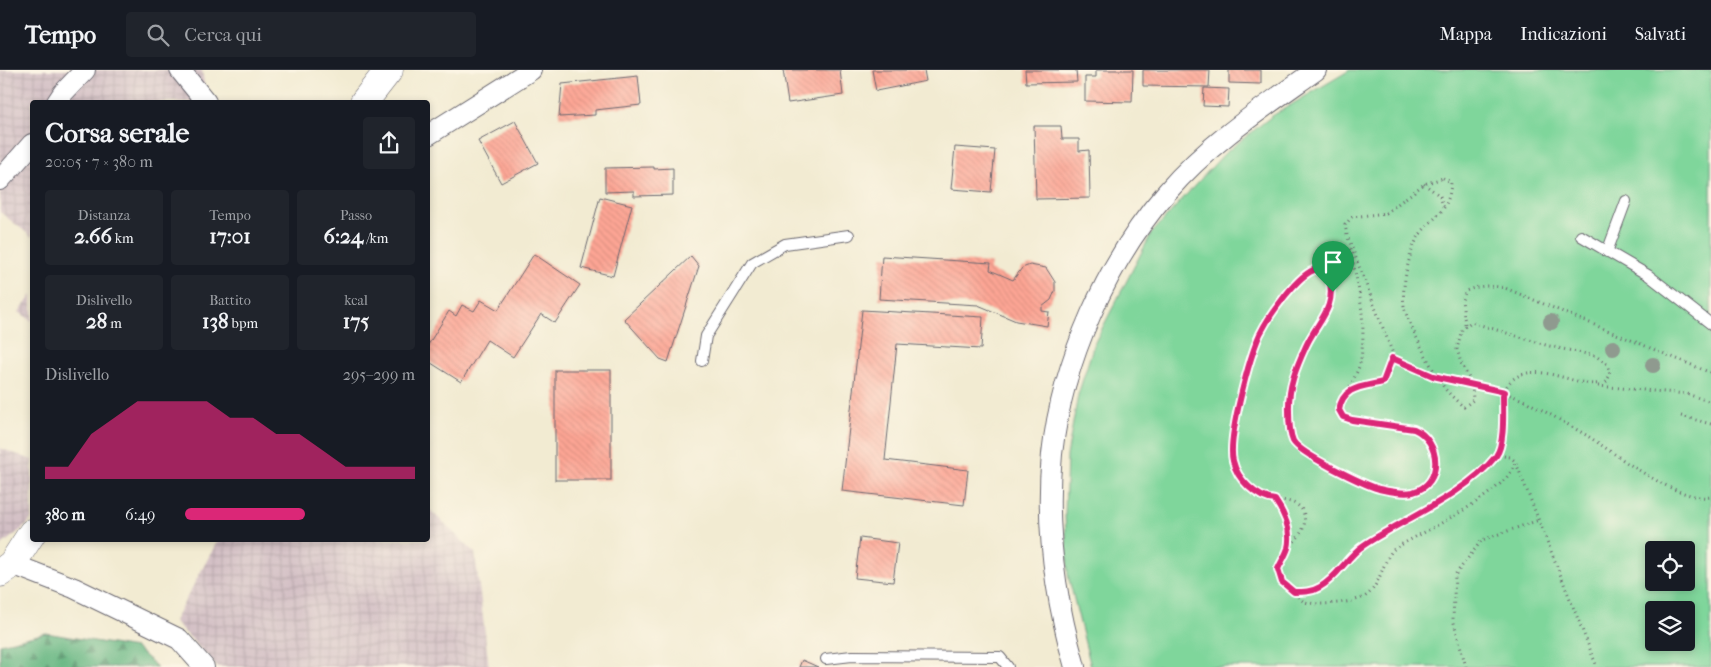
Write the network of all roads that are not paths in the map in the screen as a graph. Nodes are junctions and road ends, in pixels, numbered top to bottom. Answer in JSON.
{"nodes":[{"id":1,"x":85,"y":70,"type":"edge"},
{"id":2,"x":180,"y":70,"type":"edge"},
{"id":3,"x":389,"y":70,"type":"edge"},
{"id":4,"x":531,"y":70,"type":"edge"},
{"id":5,"x":1316,"y":70,"type":"edge"},
{"id":6,"x":58,"y":100,"type":"edge"},
{"id":7,"x":204,"y":100,"type":"edge"},
{"id":8,"x":366,"y":100,"type":"edge"},
{"id":9,"x":430,"y":134,"type":"edge"},
{"id":10,"x":30,"y":146,"type":"edge"},
{"id":11,"x":0,"y":180,"type":"edge"},
{"id":12,"x":1626,"y":201,"type":"dead end"},
{"id":13,"x":849,"y":235,"type":"dead end"},
{"id":14,"x":1581,"y":236,"type":"dead end"},
{"id":15,"x":1607,"y":252,"type":"junction"},
{"id":16,"x":1711,"y":324,"type":"edge"},
{"id":17,"x":702,"y":361,"type":"dead end"},
{"id":18,"x":30,"y":536,"type":"edge"},
{"id":19,"x":6,"y":569,"type":"edge"},
{"id":20,"x":826,"y":659,"type":"dead end"},
{"id":21,"x":204,"y":667,"type":"edge"},
{"id":22,"x":1008,"y":667,"type":"edge"},
{"id":23,"x":1075,"y":667,"type":"edge"}],
"edges":[{"from":1,"to":6,"type":"street"},
{"from":2,"to":7,"type":"street"},
{"from":3,"to":8,"type":"main road"},
{"from":4,"to":9,"type":"street"},
{"from":5,"to":23,"type":"street"},
{"from":10,"to":11,"type":"street"},
{"from":12,"to":15,"type":"lane"},
{"from":13,"to":17,"type":"lane"},
{"from":14,"to":15,"type":"lane"},
{"from":15,"to":16,"type":"lane"},
{"from":18,"to":19,"type":"main road"},
{"from":19,"to":21,"type":"street"},
{"from":20,"to":22,"type":"lane"}]}
